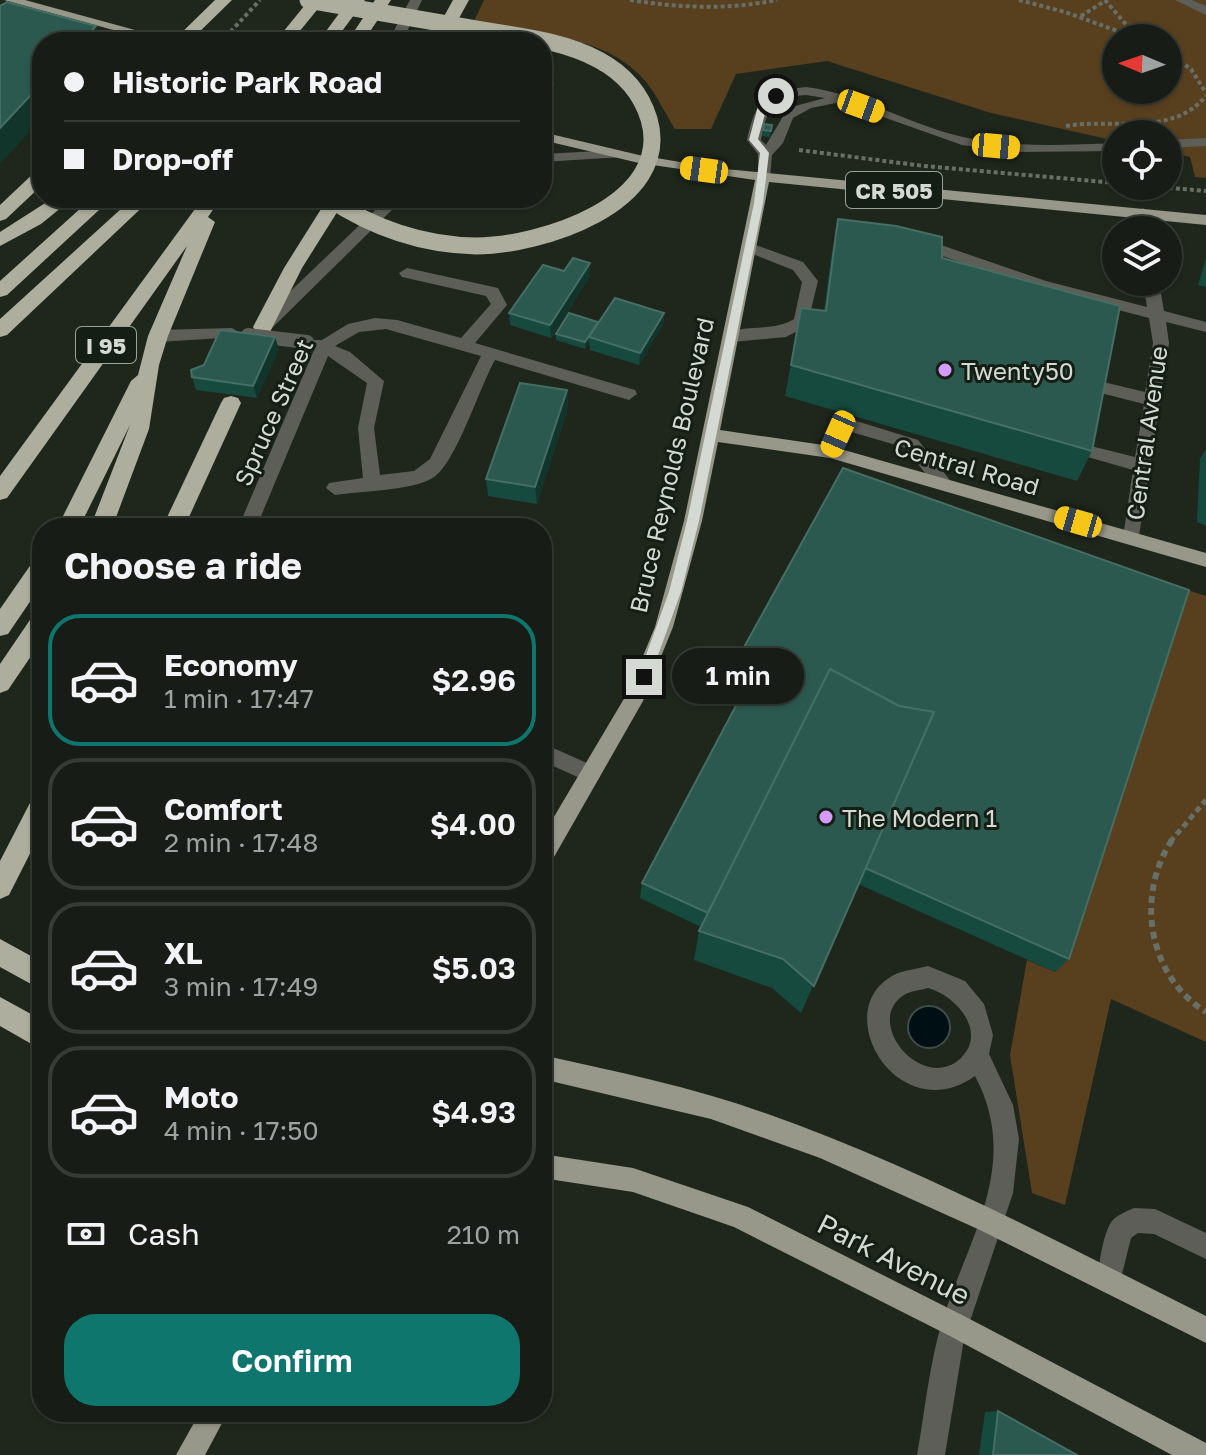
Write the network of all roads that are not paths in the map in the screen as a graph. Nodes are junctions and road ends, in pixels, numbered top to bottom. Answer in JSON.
{"nodes":[{"id":1,"x":224,"y":0,"type":"edge"},
{"id":2,"x":317,"y":0,"type":"edge"},
{"id":3,"x":357,"y":0,"type":"edge"},
{"id":4,"x":383,"y":0,"type":"edge"},
{"id":5,"x":416,"y":0,"type":"edge"},
{"id":6,"x":461,"y":0,"type":"edge"},
{"id":7,"x":1181,"y":0,"type":"edge"},
{"id":8,"x":18,"y":5,"type":"edge"},
{"id":9,"x":307,"y":8,"type":"edge"},
{"id":10,"x":1206,"y":11,"type":"edge"},
{"id":11,"x":131,"y":32,"type":"edge"},
{"id":12,"x":190,"y":32,"type":"edge"},
{"id":13,"x":290,"y":32,"type":"edge"},
{"id":14,"x":333,"y":32,"type":"edge"},
{"id":15,"x":361,"y":32,"type":"edge"},
{"id":16,"x":400,"y":32,"type":"edge"},
{"id":17,"x":443,"y":32,"type":"edge"},
{"id":18,"x":484,"y":32,"type":"edge"},
{"id":19,"x":552,"y":44,"type":"edge"},
{"id":20,"x":847,"y":101,"type":"junction"},
{"id":21,"x":552,"y":138,"type":"edge"},
{"id":22,"x":1206,"y":142,"type":"edge"},
{"id":23,"x":1182,"y":143,"type":"edge"},
{"id":24,"x":1102,"y":147,"type":"edge"},
{"id":25,"x":765,"y":153,"type":"junction"},
{"id":26,"x":618,"y":154,"type":"junction"},
{"id":27,"x":552,"y":157,"type":"edge"},
{"id":28,"x":763,"y":177,"type":"junction"},
{"id":29,"x":32,"y":185,"type":"edge"},
{"id":30,"x":49,"y":208,"type":"edge"},
{"id":31,"x":92,"y":208,"type":"edge"},
{"id":32,"x":132,"y":208,"type":"edge"},
{"id":33,"x":207,"y":208,"type":"edge"},
{"id":34,"x":210,"y":208,"type":"edge"},
{"id":35,"x":331,"y":208,"type":"edge"},
{"id":36,"x":342,"y":208,"type":"edge"},
{"id":37,"x":387,"y":208,"type":"edge"},
{"id":38,"x":1143,"y":213,"type":"junction"},
{"id":39,"x":0,"y":215,"type":"edge"},
{"id":40,"x":1143,"y":216,"type":"edge"},
{"id":41,"x":1206,"y":220,"type":"edge"},
{"id":42,"x":5,"y":237,"type":"edge"},
{"id":43,"x":901,"y":243,"type":"edge"},
{"id":44,"x":750,"y":248,"type":"junction"},
{"id":45,"x":407,"y":273,"type":"dead end"},
{"id":46,"x":0,"y":291,"type":"edge"},
{"id":47,"x":1153,"y":296,"type":"edge"},
{"id":48,"x":1155,"y":313,"type":"junction"},
{"id":49,"x":263,"y":327,"type":"joint"},
{"id":50,"x":1206,"y":327,"type":"edge"},
{"id":51,"x":0,"y":330,"type":"edge"},
{"id":52,"x":158,"y":336,"type":"junction"},
{"id":53,"x":732,"y":336,"type":"junction"},
{"id":54,"x":315,"y":345,"type":"junction"},
{"id":55,"x":464,"y":345,"type":"junction"},
{"id":56,"x":491,"y":353,"type":"junction"},
{"id":57,"x":149,"y":365,"type":"junction"},
{"id":58,"x":1099,"y":387,"type":"edge"},
{"id":59,"x":629,"y":394,"type":"dead end"},
{"id":60,"x":1152,"y":400,"type":"junction"},
{"id":61,"x":231,"y":403,"type":"dead end"},
{"id":62,"x":711,"y":435,"type":"junction"},
{"id":63,"x":1087,"y":451,"type":"edge"},
{"id":64,"x":830,"y":452,"type":"junction"},
{"id":65,"x":1143,"y":466,"type":"junction"},
{"id":66,"x":372,"y":483,"type":"junction"},
{"id":67,"x":943,"y":484,"type":"junction"},
{"id":68,"x":335,"y":488,"type":"dead end"},
{"id":69,"x":0,"y":492,"type":"edge"},
{"id":70,"x":73,"y":518,"type":"edge"},
{"id":71,"x":105,"y":518,"type":"edge"},
{"id":72,"x":178,"y":518,"type":"edge"},
{"id":73,"x":251,"y":518,"type":"edge"},
{"id":74,"x":1132,"y":537,"type":"junction"},
{"id":75,"x":1206,"y":560,"type":"edge"},
{"id":76,"x":32,"y":581,"type":"edge"},
{"id":77,"x":0,"y":627,"type":"edge"},
{"id":78,"x":32,"y":636,"type":"edge"},
{"id":79,"x":0,"y":683,"type":"edge"},
{"id":80,"x":552,"y":756,"type":"edge"},
{"id":81,"x":591,"y":774,"type":"junction"},
{"id":82,"x":32,"y":825,"type":"edge"},
{"id":83,"x":552,"y":840,"type":"edge"},
{"id":84,"x":0,"y":887,"type":"edge"},
{"id":85,"x":4,"y":954,"type":"edge"},
{"id":86,"x":32,"y":971,"type":"edge"},
{"id":87,"x":0,"y":1010,"type":"edge"},
{"id":88,"x":32,"y":1030,"type":"edge"},
{"id":89,"x":978,"y":1057,"type":"junction"},
{"id":90,"x":552,"y":1069,"type":"edge"},
{"id":91,"x":552,"y":1168,"type":"edge"},
{"id":92,"x":991,"y":1224,"type":"junction"},
{"id":93,"x":1206,"y":1246,"type":"edge"},
{"id":94,"x":1109,"y":1281,"type":"junction"},
{"id":95,"x":955,"y":1325,"type":"junction"},
{"id":96,"x":1206,"y":1330,"type":"edge"},
{"id":97,"x":209,"y":1422,"type":"edge"},
{"id":98,"x":190,"y":1455,"type":"edge"},
{"id":99,"x":931,"y":1455,"type":"edge"},
{"id":100,"x":1200,"y":1455,"type":"edge"}],
"edges":[{"from":1,"to":12,"type":"highway"},
{"from":2,"to":9,"type":"highway"},
{"from":3,"to":14,"type":"highway"},
{"from":4,"to":15,"type":"highway"},
{"from":5,"to":16,"type":"street"},
{"from":6,"to":17,"type":"highway"},
{"from":7,"to":10,"type":"street"},
{"from":8,"to":11,"type":"main road"},
{"from":9,"to":13,"type":"highway"},
{"from":9,"to":18,"type":"highway","bridge":true},
{"from":19,"to":36,"type":"highway","bridge":true},
{"from":20,"to":24,"type":"street"},
{"from":20,"to":25,"type":"street"},
{"from":20,"to":25,"type":"street"},
{"from":21,"to":26,"type":"main road","number":"CR 505"},
{"from":22,"to":23,"type":"street"},
{"from":25,"to":28,"type":"street"},
{"from":26,"to":27,"type":"street"},
{"from":26,"to":28,"type":"main road","number":"CR 505"},
{"from":28,"to":38,"type":"main road","number":"CR 505"},
{"from":28,"to":44,"type":"main road","name":"Bruce Reynolds Boulevard"},
{"from":29,"to":39,"type":"highway"},
{"from":30,"to":42,"type":"highway"},
{"from":31,"to":46,"type":"highway"},
{"from":32,"to":51,"type":"highway"},
{"from":33,"to":69,"type":"highway","number":"I 95"},
{"from":34,"to":52,"type":"highway"},
{"from":35,"to":49,"type":"highway"},
{"from":37,"to":49,"type":"street"},
{"from":38,"to":40,"type":"street"},
{"from":38,"to":41,"type":"main road","number":"CR 505"},
{"from":43,"to":48,"type":"street"},
{"from":44,"to":53,"type":"main road","name":"Bruce Reynolds Boulevard"},
{"from":44,"to":53,"type":"street"},
{"from":45,"to":55,"type":"street"},
{"from":47,"to":48,"type":"street","name":"Central Avenue"},
{"from":48,"to":50,"type":"street"},
{"from":48,"to":60,"type":"street","name":"Central Avenue"},
{"from":52,"to":54,"type":"street","bridge":true},
{"from":52,"to":57,"type":"highway"},
{"from":53,"to":62,"type":"main road","name":"Bruce Reynolds Boulevard"},
{"from":54,"to":55,"type":"street","name":"Spruce Street"},
{"from":54,"to":66,"type":"street"},
{"from":54,"to":73,"type":"street","name":"Spruce Street"},
{"from":55,"to":56,"type":"street"},
{"from":56,"to":59,"type":"street"},
{"from":56,"to":66,"type":"street"},
{"from":57,"to":70,"type":"highway"},
{"from":57,"to":71,"type":"highway"},
{"from":58,"to":60,"type":"street"},
{"from":60,"to":65,"type":"street","name":"Central Avenue"},
{"from":61,"to":72,"type":"highway"},
{"from":62,"to":64,"type":"main road","name":"Central Road"},
{"from":62,"to":81,"type":"main road","name":"Bruce Reynolds Boulevard"},
{"from":63,"to":65,"type":"street"},
{"from":64,"to":67,"type":"main road","name":"Central Road"},
{"from":64,"to":67,"type":"street"},
{"from":65,"to":74,"type":"street","name":"Central Avenue"},
{"from":66,"to":68,"type":"street"},
{"from":67,"to":74,"type":"main road","name":"Central Road"},
{"from":74,"to":75,"type":"main road","name":"Central Road"},
{"from":76,"to":77,"type":"highway"},
{"from":78,"to":79,"type":"highway"},
{"from":80,"to":81,"type":"street"},
{"from":81,"to":83,"type":"main road","name":"Bruce Reynolds Boulevard"},
{"from":82,"to":84,"type":"highway"},
{"from":85,"to":86,"type":"highway"},
{"from":87,"to":88,"type":"highway"},
{"from":89,"to":89,"type":"street"},
{"from":89,"to":92,"type":"street"},
{"from":90,"to":92,"type":"main road"},
{"from":91,"to":95,"type":"main road","name":"Park Avenue"},
{"from":92,"to":94,"type":"main road"},
{"from":92,"to":95,"type":"street"},
{"from":93,"to":94,"type":"street"},
{"from":94,"to":96,"type":"main road"},
{"from":95,"to":99,"type":"street"},
{"from":95,"to":100,"type":"main road","name":"Park Avenue"},
{"from":97,"to":98,"type":"main road"}]}
